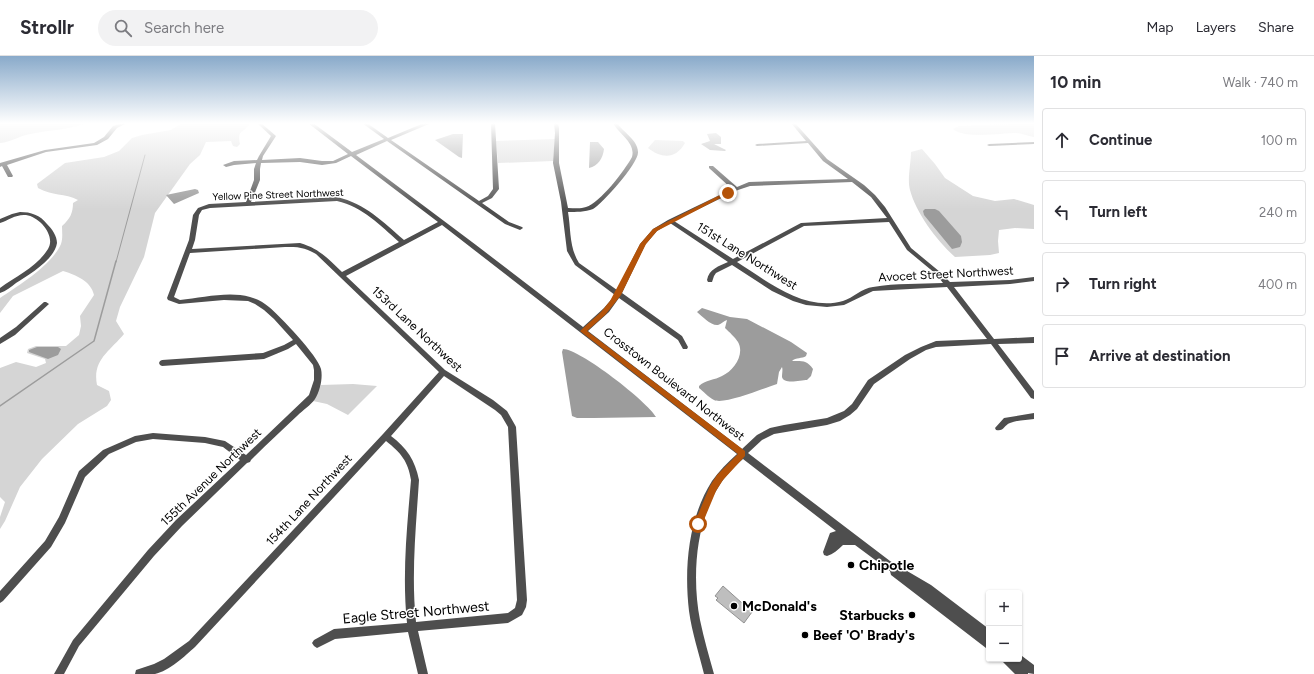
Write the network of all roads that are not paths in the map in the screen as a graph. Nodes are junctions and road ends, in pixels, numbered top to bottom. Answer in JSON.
{"nodes":[{"id":1,"x":43,"y":152,"type":"edge"},
{"id":2,"x":263,"y":152,"type":"edge"},
{"id":3,"x":349,"y":152,"type":"edge"},
{"id":4,"x":360,"y":152,"type":"edge"},
{"id":5,"x":406,"y":152,"type":"edge"},
{"id":6,"x":494,"y":152,"type":"edge"},
{"id":7,"x":557,"y":152,"type":"edge"},
{"id":8,"x":635,"y":152,"type":"edge"},
{"id":9,"x":817,"y":152,"type":"edge"},
{"id":10,"x":353,"y":155,"type":"junction"},
{"id":11,"x":259,"y":161,"type":"junction"},
{"id":12,"x":2,"y":164,"type":"edge"},
{"id":13,"x":226,"y":165,"type":"dead end"},
{"id":14,"x":712,"y":167,"type":"dead end"},
{"id":15,"x":10,"y":176,"type":"dead end"},
{"id":16,"x":852,"y":180,"type":"junction"},
{"id":17,"x":736,"y":189,"type":"junction"},
{"id":18,"x":479,"y":203,"type":"junction"},
{"id":19,"x":248,"y":204,"type":"junction"},
{"id":20,"x":566,"y":210,"type":"junction"},
{"id":21,"x":891,"y":220,"type":"junction"},
{"id":22,"x":0,"y":221,"type":"edge"},
{"id":23,"x":670,"y":221,"type":"junction"},
{"id":24,"x":442,"y":222,"type":"junction"},
{"id":25,"x":520,"y":228,"type":"dead end"},
{"id":26,"x":404,"y":243,"type":"junction"},
{"id":27,"x":188,"y":251,"type":"junction"},
{"id":28,"x":732,"y":262,"type":"junction"},
{"id":29,"x":342,"y":276,"type":"junction"},
{"id":30,"x":1034,"y":279,"type":"edge"},
{"id":31,"x":710,"y":280,"type":"dead end"},
{"id":32,"x":949,"y":285,"type":"junction"},
{"id":33,"x":0,"y":291,"type":"edge"},
{"id":34,"x":618,"y":295,"type":"junction"},
{"id":35,"x":46,"y":304,"type":"dead end"},
{"id":36,"x":814,"y":304,"type":"joint"},
{"id":37,"x":583,"y":331,"type":"junction"},
{"id":38,"x":1034,"y":340,"type":"edge"},
{"id":39,"x":0,"y":341,"type":"edge"},
{"id":40,"x":296,"y":341,"type":"junction"},
{"id":41,"x":993,"y":342,"type":"junction"},
{"id":42,"x":685,"y":347,"type":"dead end"},
{"id":43,"x":162,"y":363,"type":"dead end"},
{"id":44,"x":443,"y":372,"type":"junction"},
{"id":45,"x":1034,"y":396,"type":"edge"},
{"id":46,"x":1034,"y":416,"type":"edge"},
{"id":47,"x":999,"y":428,"type":"dead end"},
{"id":48,"x":386,"y":436,"type":"junction"},
{"id":49,"x":743,"y":454,"type":"junction"},
{"id":50,"x":247,"y":460,"type":"junction"},
{"id":51,"x":846,"y":533,"type":"junction"},
{"id":52,"x":856,"y":541,"type":"junction"},
{"id":53,"x":887,"y":564,"type":"junction"},
{"id":54,"x":0,"y":598,"type":"edge"},
{"id":55,"x":518,"y":614,"type":"joint"},
{"id":56,"x":412,"y":626,"type":"junction"},
{"id":57,"x":986,"y":633,"type":"edge"},
{"id":58,"x":986,"y":643,"type":"edge"},
{"id":59,"x":317,"y":644,"type":"dead end"},
{"id":60,"x":1009,"y":662,"type":"edge"},
{"id":61,"x":1022,"y":662,"type":"edge"},
{"id":62,"x":1034,"y":672,"type":"edge"},
{"id":63,"x":59,"y":674,"type":"edge"},
{"id":64,"x":140,"y":674,"type":"edge"},
{"id":65,"x":424,"y":674,"type":"edge"},
{"id":66,"x":709,"y":674,"type":"edge"},
{"id":67,"x":1023,"y":674,"type":"edge"}],
"edges":[{"from":1,"to":12,"type":"street"},
{"from":2,"to":11,"type":"street"},
{"from":3,"to":10,"type":"street","name":"Crosstown Boulevard Northwest"},
{"from":4,"to":10,"type":"street"},
{"from":5,"to":18,"type":"street"},
{"from":6,"to":18,"type":"street"},
{"from":7,"to":20,"type":"street"},
{"from":8,"to":20,"type":"street"},
{"from":9,"to":16,"type":"street"},
{"from":10,"to":11,"type":"street"},
{"from":10,"to":24,"type":"street","name":"Crosstown Boulevard Northwest"},
{"from":11,"to":13,"type":"street"},
{"from":11,"to":19,"type":"street"},
{"from":12,"to":15,"type":"street"},
{"from":14,"to":17,"type":"street"},
{"from":16,"to":17,"type":"street"},
{"from":16,"to":21,"type":"street"},
{"from":17,"to":23,"type":"street"},
{"from":18,"to":25,"type":"street"},
{"from":19,"to":26,"type":"street","name":"Yellow Pine Street Northwest"},
{"from":19,"to":27,"type":"street","name":"Yellow Pine Street Northwest"},
{"from":20,"to":34,"type":"street"},
{"from":21,"to":28,"type":"street"},
{"from":21,"to":32,"type":"street"},
{"from":22,"to":33,"type":"street"},
{"from":23,"to":28,"type":"street","name":"151st Lane Northwest"},
{"from":23,"to":34,"type":"street"},
{"from":24,"to":26,"type":"street"},
{"from":24,"to":37,"type":"street","name":"Crosstown Boulevard Northwest"},
{"from":26,"to":29,"type":"street"},
{"from":27,"to":29,"type":"street","name":"153rd Lane Northwest"},
{"from":27,"to":40,"type":"street","name":"155th Avenue Northwest"},
{"from":28,"to":31,"type":"street"},
{"from":28,"to":36,"type":"street","name":"151st Lane Northwest"},
{"from":29,"to":44,"type":"street","name":"153rd Lane Northwest"},
{"from":30,"to":32,"type":"street","name":"Avocet Street Northwest"},
{"from":32,"to":36,"type":"street","name":"Avocet Street Northwest"},
{"from":32,"to":41,"type":"street"},
{"from":34,"to":37,"type":"street"},
{"from":34,"to":42,"type":"street"},
{"from":35,"to":39,"type":"street"},
{"from":37,"to":49,"type":"street","name":"Crosstown Boulevard Northwest"},
{"from":38,"to":41,"type":"street"},
{"from":40,"to":43,"type":"street"},
{"from":40,"to":50,"type":"street","name":"155th Avenue Northwest"},
{"from":41,"to":45,"type":"street"},
{"from":41,"to":49,"type":"street"},
{"from":44,"to":48,"type":"street","name":"154th Lane Northwest"},
{"from":44,"to":55,"type":"street","name":"153rd Lane Northwest"},
{"from":46,"to":47,"type":"street"},
{"from":48,"to":56,"type":"street"},
{"from":48,"to":64,"type":"street","name":"154th Lane Northwest"},
{"from":49,"to":51,"type":"street","name":"Crosstown Boulevard Northwest"},
{"from":49,"to":66,"type":"street"},
{"from":50,"to":54,"type":"street"},
{"from":50,"to":63,"type":"street","name":"155th Avenue Northwest"},
{"from":51,"to":52,"type":"street","name":"Crosstown Boulevard Northwest"},
{"from":51,"to":52,"type":"street"},
{"from":52,"to":53,"type":"street","name":"Crosstown Boulevard Northwest"},
{"from":53,"to":57,"type":"street","name":"Crosstown Boulevard Northwest"},
{"from":53,"to":58,"type":"street","name":"Crosstown Boulevard Northwest"},
{"from":55,"to":56,"type":"street","name":"Eagle Street Northwest"},
{"from":56,"to":59,"type":"street","name":"Eagle Street Northwest"},
{"from":56,"to":65,"type":"street"},
{"from":60,"to":67,"type":"street"},
{"from":61,"to":62,"type":"street"}]}
